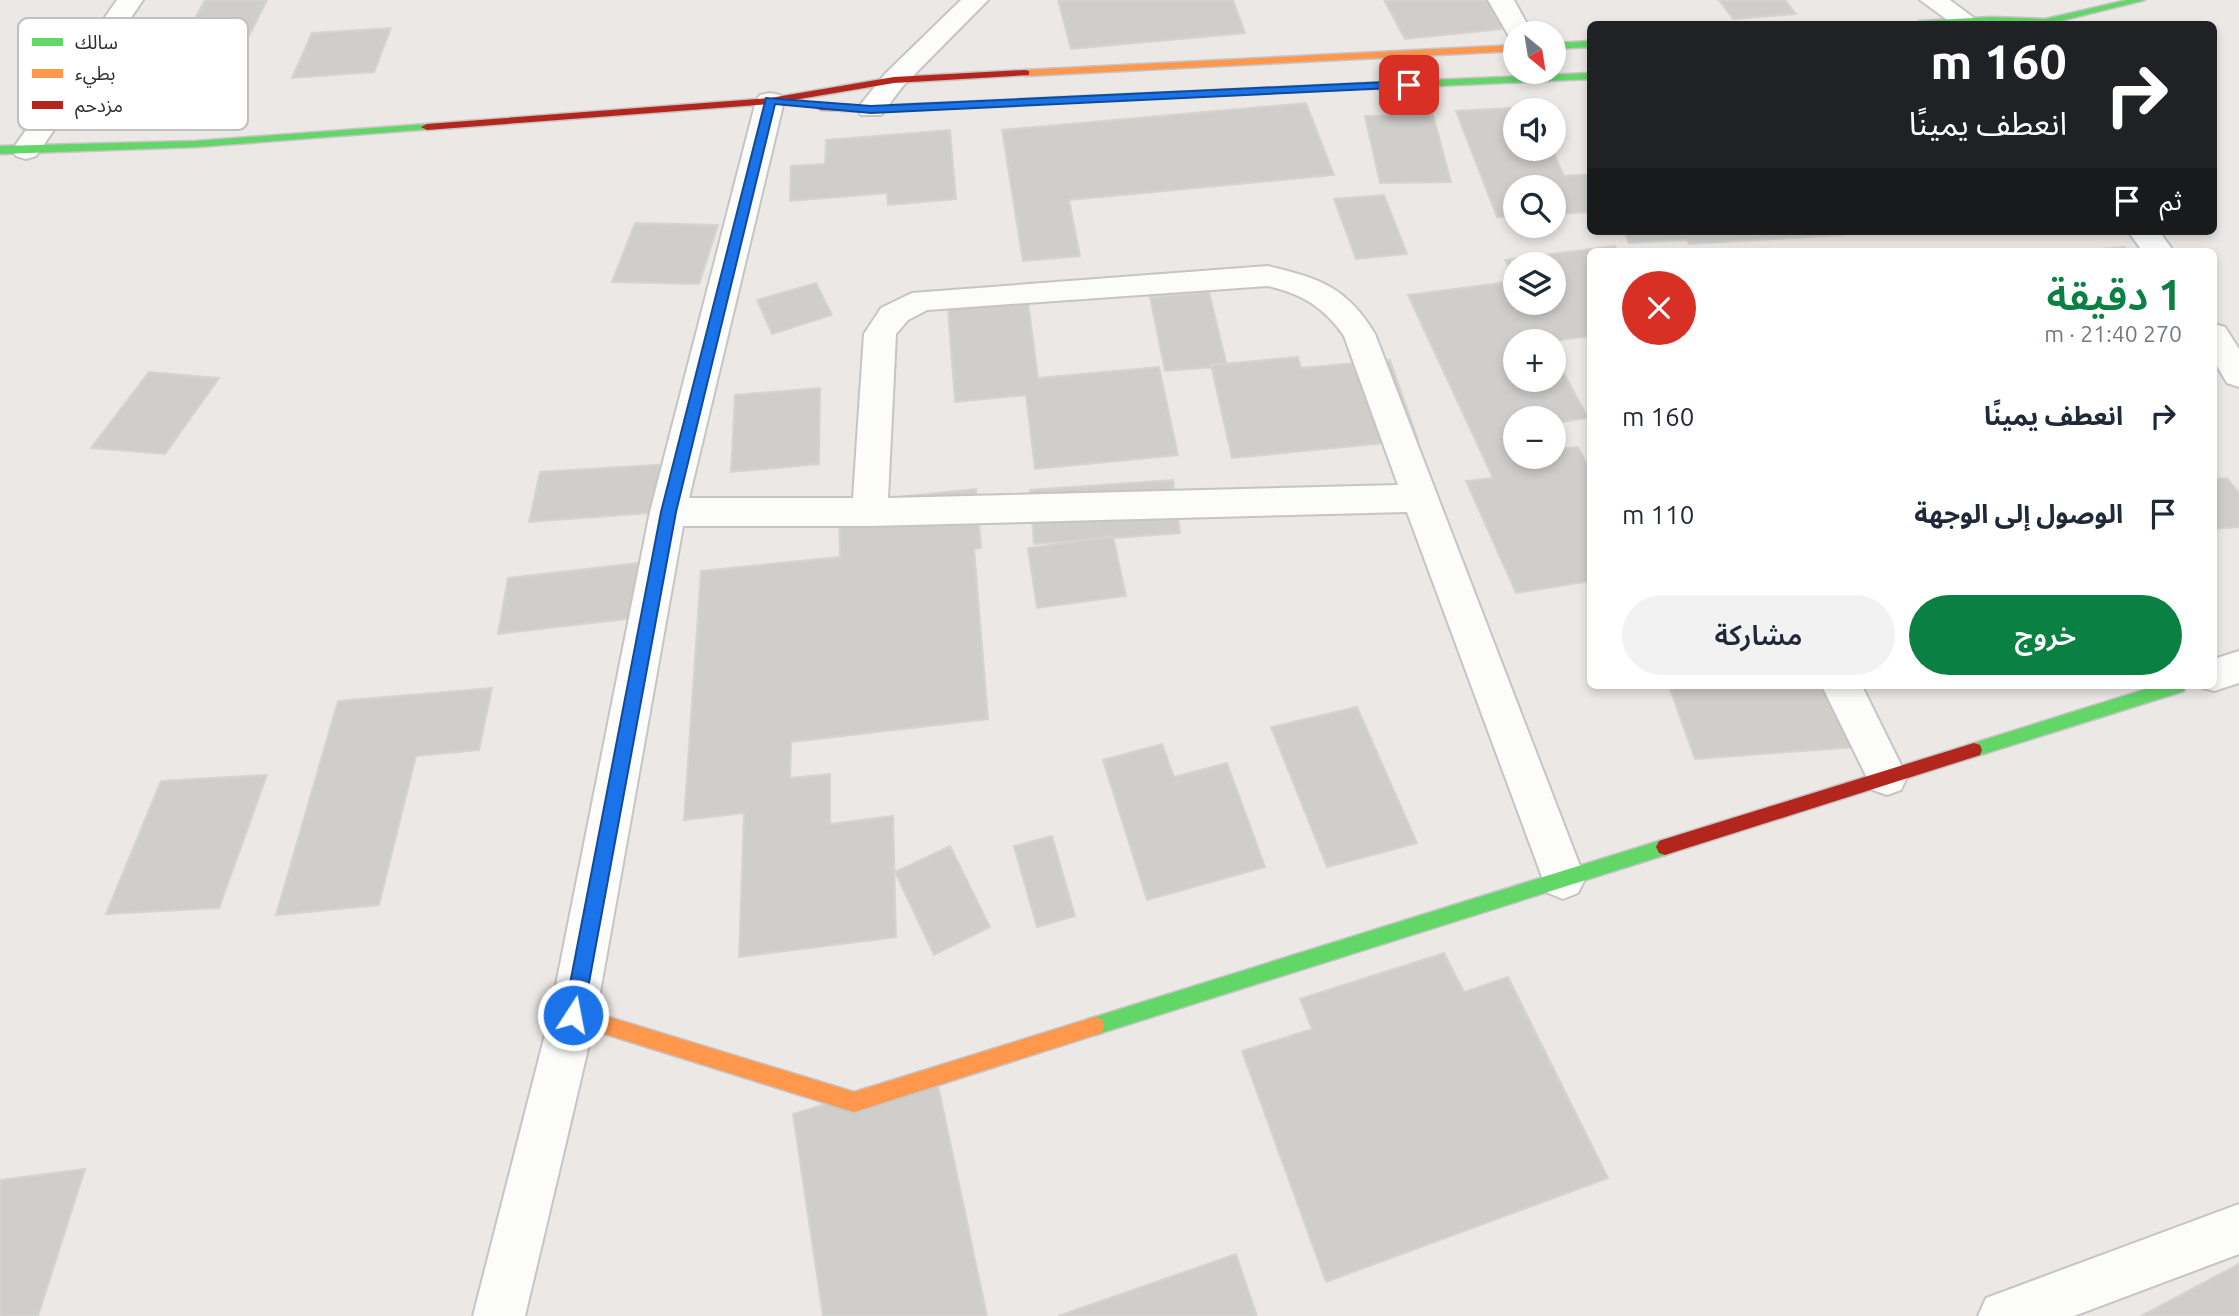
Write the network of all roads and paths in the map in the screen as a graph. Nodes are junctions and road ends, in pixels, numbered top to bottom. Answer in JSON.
{"nodes":[{"id":1,"x":131,"y":0,"type":"edge"},
{"id":2,"x":975,"y":0,"type":"edge"},
{"id":3,"x":1501,"y":0,"type":"edge"},
{"id":4,"x":1933,"y":0,"type":"edge"},
{"id":5,"x":2140,"y":0,"type":"edge"},
{"id":6,"x":117,"y":18,"type":"edge"},
{"id":7,"x":1513,"y":21,"type":"edge"},
{"id":8,"x":1965,"y":21,"type":"edge"},
{"id":9,"x":2051,"y":21,"type":"edge"},
{"id":10,"x":1587,"y":44,"type":"edge"},
{"id":11,"x":1566,"y":45,"type":"edge"},
{"id":12,"x":1503,"y":49,"type":"edge"},
{"id":13,"x":1566,"y":75,"type":"edge"},
{"id":14,"x":1587,"y":76,"type":"edge"},
{"id":15,"x":1503,"y":77,"type":"edge"},
{"id":16,"x":894,"y":80,"type":"junction"},
{"id":17,"x":770,"y":101,"type":"junction"},
{"id":18,"x":871,"y":109,"type":"junction"},
{"id":19,"x":29,"y":130,"type":"edge"},
{"id":20,"x":13,"y":150,"type":"edge"},
{"id":21,"x":2217,"y":340,"type":"edge"},
{"id":22,"x":2239,"y":375,"type":"edge"},
{"id":23,"x":1420,"y":498,"type":"junction"},
{"id":24,"x":668,"y":512,"type":"junction"},
{"id":25,"x":870,"y":512,"type":"junction"},
{"id":26,"x":2239,"y":667,"type":"edge"},
{"id":27,"x":2217,"y":674,"type":"edge"},
{"id":28,"x":1844,"y":689,"type":"edge"},
{"id":29,"x":2168,"y":689,"type":"edge"},
{"id":30,"x":1888,"y":777,"type":"junction"},
{"id":31,"x":1563,"y":879,"type":"junction"},
{"id":32,"x":573,"y":1015,"type":"junction"},
{"id":33,"x":2239,"y":1229,"type":"edge"},
{"id":34,"x":499,"y":1316,"type":"edge"},
{"id":35,"x":2004,"y":1316,"type":"edge"}],
"edges":[{"from":1,"to":6,"type":"street"},
{"from":2,"to":16,"type":"street"},
{"from":3,"to":7,"type":"street"},
{"from":4,"to":8,"type":"street"},
{"from":5,"to":9,"type":"street"},
{"from":10,"to":11,"type":"street"},
{"from":12,"to":16,"type":"street"},
{"from":13,"to":14,"type":"street"},
{"from":15,"to":18,"type":"street"},
{"from":16,"to":17,"type":"street"},
{"from":16,"to":18,"type":"street"},
{"from":17,"to":18,"type":"street"},
{"from":17,"to":20,"type":"street"},
{"from":17,"to":24,"type":"street"},
{"from":19,"to":20,"type":"street"},
{"from":21,"to":22,"type":"street"},
{"from":23,"to":25,"type":"street"},
{"from":23,"to":25,"type":"street"},
{"from":23,"to":31,"type":"street"},
{"from":24,"to":25,"type":"street"},
{"from":24,"to":32,"type":"street"},
{"from":26,"to":27,"type":"street"},
{"from":28,"to":30,"type":"street"},
{"from":29,"to":30,"type":"street"},
{"from":30,"to":31,"type":"street"},
{"from":31,"to":32,"type":"street"},
{"from":32,"to":34,"type":"street"},
{"from":33,"to":35,"type":"street"}]}
